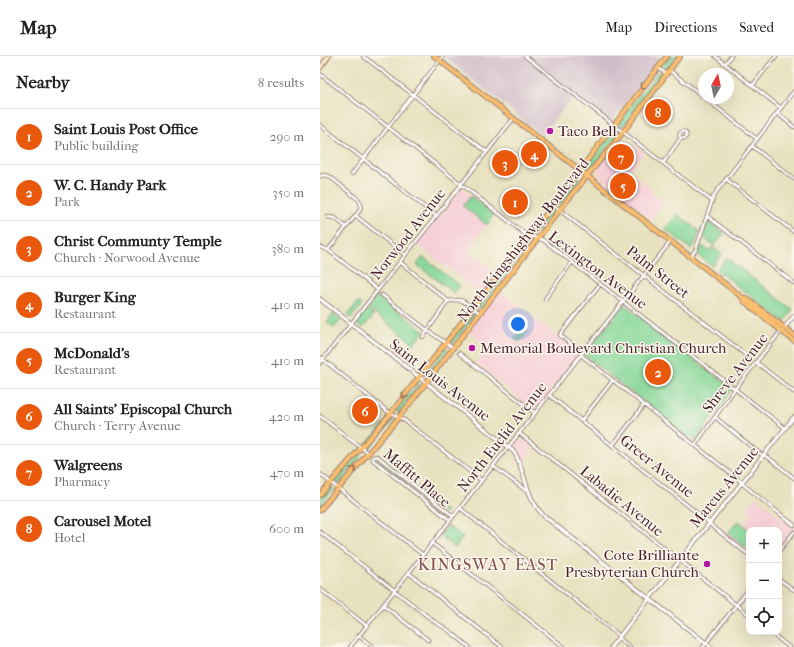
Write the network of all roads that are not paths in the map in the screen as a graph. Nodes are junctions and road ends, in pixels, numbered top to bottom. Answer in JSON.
{"nodes":[{"id":1,"x":363,"y":56,"type":"edge"},
{"id":2,"x":434,"y":56,"type":"edge"},
{"id":3,"x":443,"y":56,"type":"edge"},
{"id":4,"x":525,"y":56,"type":"edge"},
{"id":5,"x":667,"y":56,"type":"edge"},
{"id":6,"x":680,"y":56,"type":"edge"},
{"id":7,"x":715,"y":56,"type":"edge"},
{"id":8,"x":731,"y":56,"type":"edge"},
{"id":9,"x":776,"y":56,"type":"edge"},
{"id":10,"x":327,"y":57,"type":"edge"},
{"id":11,"x":440,"y":61,"type":"junction"},
{"id":12,"x":725,"y":64,"type":"junction"},
{"id":13,"x":658,"y":67,"type":"junction"},
{"id":14,"x":320,"y":68,"type":"edge"},
{"id":15,"x":668,"y":72,"type":"junction"},
{"id":16,"x":320,"y":74,"type":"edge"},
{"id":17,"x":753,"y":85,"type":"junction"},
{"id":18,"x":794,"y":91,"type":"edge"},
{"id":19,"x":698,"y":94,"type":"edge"},
{"id":20,"x":413,"y":96,"type":"junction"},
{"id":21,"x":712,"y":104,"type":"edge"},
{"id":22,"x":781,"y":108,"type":"junction"},
{"id":23,"x":777,"y":113,"type":"junction"},
{"id":24,"x":513,"y":119,"type":"junction"},
{"id":25,"x":320,"y":125,"type":"edge"},
{"id":26,"x":614,"y":125,"type":"junction"},
{"id":27,"x":388,"y":127,"type":"junction"},
{"id":28,"x":794,"y":127,"type":"edge"},
{"id":29,"x":623,"y":132,"type":"junction"},
{"id":30,"x":681,"y":138,"type":"dead end"},
{"id":31,"x":757,"y":139,"type":"junction"},
{"id":32,"x":752,"y":146,"type":"junction"},
{"id":33,"x":487,"y":152,"type":"junction"},
{"id":34,"x":363,"y":159,"type":"junction"},
{"id":35,"x":663,"y":163,"type":"junction"},
{"id":36,"x":579,"y":170,"type":"junction"},
{"id":37,"x":352,"y":174,"type":"dead end"},
{"id":38,"x":320,"y":176,"type":"edge"},
{"id":39,"x":586,"y":176,"type":"junction"},
{"id":40,"x":726,"y":179,"type":"junction"},
{"id":41,"x":794,"y":179,"type":"edge"},
{"id":42,"x":461,"y":184,"type":"junction"},
{"id":43,"x":712,"y":201,"type":"junction"},
{"id":44,"x":553,"y":204,"type":"junction"},
{"id":45,"x":560,"y":210,"type":"junction"},
{"id":46,"x":328,"y":216,"type":"dead end"},
{"id":47,"x":356,"y":216,"type":"junction"},
{"id":48,"x":436,"y":216,"type":"junction"},
{"id":49,"x":707,"y":216,"type":"junction"},
{"id":50,"x":346,"y":227,"type":"junction"},
{"id":51,"x":794,"y":232,"type":"edge"},
{"id":52,"x":530,"y":235,"type":"junction"},
{"id":53,"x":538,"y":238,"type":"junction"},
{"id":54,"x":671,"y":241,"type":"junction"},
{"id":55,"x":320,"y":247,"type":"edge"},
{"id":56,"x":328,"y":250,"type":"junction"},
{"id":57,"x":405,"y":255,"type":"junction"},
{"id":58,"x":691,"y":257,"type":"junction"},
{"id":59,"x":400,"y":262,"type":"junction"},
{"id":60,"x":572,"y":262,"type":"junction"},
{"id":61,"x":644,"y":275,"type":"junction"},
{"id":62,"x":794,"y":283,"type":"edge"},
{"id":63,"x":600,"y":284,"type":"junction"},
{"id":64,"x":378,"y":290,"type":"junction"},
{"id":65,"x":382,"y":295,"type":"dead end"},
{"id":66,"x":742,"y":298,"type":"junction"},
{"id":67,"x":320,"y":299,"type":"edge"},
{"id":68,"x":545,"y":299,"type":"dead end"},
{"id":69,"x":448,"y":301,"type":"junction"},
{"id":70,"x":623,"y":302,"type":"junction"},
{"id":71,"x":473,"y":308,"type":"junction"},
{"id":72,"x":480,"y":313,"type":"junction"},
{"id":73,"x":794,"y":316,"type":"edge"},
{"id":74,"x":351,"y":324,"type":"junction"},
{"id":75,"x":783,"y":329,"type":"junction"},
{"id":76,"x":427,"y":330,"type":"junction"},
{"id":77,"x":794,"y":336,"type":"edge"},
{"id":78,"x":423,"y":337,"type":"dead end"},
{"id":79,"x":794,"y":341,"type":"edge"},
{"id":80,"x":446,"y":343,"type":"junction"},
{"id":81,"x":453,"y":348,"type":"junction"},
{"id":82,"x":459,"y":353,"type":"dead end"},
{"id":83,"x":581,"y":354,"type":"junction"},
{"id":84,"x":321,"y":358,"type":"edge"},
{"id":85,"x":750,"y":358,"type":"dead end"},
{"id":86,"x":320,"y":363,"type":"edge"},
{"id":87,"x":757,"y":363,"type":"junction"},
{"id":88,"x":419,"y":377,"type":"junction"},
{"id":89,"x":613,"y":380,"type":"junction"},
{"id":90,"x":426,"y":383,"type":"junction"},
{"id":91,"x":736,"y":389,"type":"junction"},
{"id":92,"x":794,"y":392,"type":"edge"},
{"id":93,"x":549,"y":395,"type":"junction"},
{"id":94,"x":644,"y":405,"type":"junction"},
{"id":95,"x":391,"y":413,"type":"junction"},
{"id":96,"x":534,"y":414,"type":"junction"},
{"id":97,"x":320,"y":416,"type":"edge"},
{"id":98,"x":399,"y":417,"type":"junction"},
{"id":99,"x":715,"y":417,"type":"junction"},
{"id":100,"x":794,"y":417,"type":"edge"},
{"id":101,"x":582,"y":420,"type":"junction"},
{"id":102,"x":785,"y":428,"type":"junction"},
{"id":103,"x":519,"y":433,"type":"junction"},
{"id":104,"x":613,"y":445,"type":"junction"},
{"id":105,"x":695,"y":445,"type":"junction"},
{"id":106,"x":508,"y":447,"type":"junction"},
{"id":107,"x":360,"y":448,"type":"junction"},
{"id":108,"x":368,"y":453,"type":"junction"},
{"id":109,"x":764,"y":455,"type":"junction"},
{"id":110,"x":493,"y":466,"type":"junction"},
{"id":111,"x":320,"y":474,"type":"edge"},
{"id":112,"x":794,"y":478,"type":"edge"},
{"id":113,"x":482,"y":480,"type":"junction"},
{"id":114,"x":331,"y":482,"type":"junction"},
{"id":115,"x":742,"y":483,"type":"junction"},
{"id":116,"x":338,"y":488,"type":"junction"},
{"id":117,"x":528,"y":490,"type":"junction"},
{"id":118,"x":320,"y":495,"type":"edge"},
{"id":119,"x":460,"y":508,"type":"junction"},
{"id":120,"x":320,"y":510,"type":"edge"},
{"id":121,"x":454,"y":516,"type":"junction"},
{"id":122,"x":450,"y":520,"type":"junction"},
{"id":123,"x":709,"y":523,"type":"junction"},
{"id":124,"x":794,"y":525,"type":"edge"},
{"id":125,"x":320,"y":532,"type":"edge"},
{"id":126,"x":794,"y":534,"type":"edge"},
{"id":127,"x":432,"y":543,"type":"junction"},
{"id":128,"x":782,"y":548,"type":"edge"},
{"id":129,"x":746,"y":553,"type":"edge"},
{"id":130,"x":423,"y":555,"type":"junction"},
{"id":131,"x":679,"y":561,"type":"junction"},
{"id":132,"x":409,"y":573,"type":"junction"},
{"id":133,"x":782,"y":581,"type":"edge"},
{"id":134,"x":320,"y":589,"type":"edge"},
{"id":135,"x":394,"y":590,"type":"junction"},
{"id":136,"x":794,"y":590,"type":"edge"},
{"id":137,"x":746,"y":593,"type":"edge"},
{"id":138,"x":649,"y":599,"type":"junction"},
{"id":139,"x":383,"y":605,"type":"junction"},
{"id":140,"x":736,"y":606,"type":"junction"},
{"id":141,"x":746,"y":613,"type":"edge"},
{"id":142,"x":367,"y":626,"type":"junction"},
{"id":143,"x":774,"y":635,"type":"edge"},
{"id":144,"x":358,"y":636,"type":"junction"},
{"id":145,"x":619,"y":637,"type":"junction"},
{"id":146,"x":428,"y":640,"type":"dead end"},
{"id":147,"x":706,"y":643,"type":"junction"},
{"id":148,"x":350,"y":647,"type":"edge"},
{"id":149,"x":373,"y":647,"type":"edge"},
{"id":150,"x":469,"y":647,"type":"edge"},
{"id":151,"x":502,"y":647,"type":"edge"},
{"id":152,"x":564,"y":647,"type":"edge"},
{"id":153,"x":611,"y":647,"type":"edge"},
{"id":154,"x":630,"y":647,"type":"edge"},
{"id":155,"x":703,"y":647,"type":"edge"},
{"id":156,"x":711,"y":647,"type":"edge"},
{"id":157,"x":789,"y":647,"type":"edge"}],
"edges":[{"from":1,"to":20,"type":"street"},
{"from":2,"to":11,"type":"main road"},
{"from":3,"to":11,"type":"street"},
{"from":4,"to":26,"type":"street"},
{"from":5,"to":13,"type":"main road","name":"North Kingshighway Boulevard"},
{"from":6,"to":15,"type":"main road","name":"North Kingshighway Boulevard"},
{"from":7,"to":12,"type":"street"},
{"from":8,"to":12,"type":"street"},
{"from":9,"to":17,"type":"street"},
{"from":10,"to":14,"type":"main road"},
{"from":11,"to":20,"type":"street"},
{"from":11,"to":24,"type":"main road"},
{"from":12,"to":17,"type":"street"},
{"from":13,"to":15,"type":"street"},
{"from":13,"to":26,"type":"main road","name":"North Kingshighway Boulevard","one_way":true},
{"from":15,"to":19,"type":"street"},
{"from":15,"to":29,"type":"main road","name":"North Kingshighway Boulevard"},
{"from":16,"to":27,"type":"street","name":"Lexington Avenue"},
{"from":17,"to":22,"type":"street"},
{"from":18,"to":22,"type":"street"},
{"from":20,"to":27,"type":"street"},
{"from":20,"to":33,"type":"street"},
{"from":21,"to":31,"type":"street"},
{"from":22,"to":23,"type":"street"},
{"from":23,"to":28,"type":"street"},
{"from":23,"to":31,"type":"street"},
{"from":24,"to":33,"type":"street","name":"Norwood Avenue"},
{"from":24,"to":36,"type":"main road"},
{"from":25,"to":34,"type":"street"},
{"from":26,"to":29,"type":"street"},
{"from":26,"to":36,"type":"main road","name":"North Kingshighway Boulevard"},
{"from":27,"to":34,"type":"street"},
{"from":27,"to":42,"type":"street","name":"Lexington Avenue"},
{"from":29,"to":35,"type":"street"},
{"from":29,"to":39,"type":"main road","name":"North Kingshighway Boulevard"},
{"from":30,"to":35,"type":"street"},
{"from":31,"to":32,"type":"street"},
{"from":32,"to":40,"type":"street"},
{"from":32,"to":41,"type":"street"},
{"from":33,"to":42,"type":"street","name":"Norwood Avenue"},
{"from":34,"to":37,"type":"street"},
{"from":34,"to":48,"type":"street"},
{"from":35,"to":43,"type":"street"},
{"from":36,"to":39,"type":"main road"},
{"from":36,"to":44,"type":"main road","name":"North Kingshighway Boulevard"},
{"from":38,"to":47,"type":"street"},
{"from":39,"to":45,"type":"main road","name":"North Kingshighway Boulevard"},
{"from":39,"to":54,"type":"main road"},
{"from":40,"to":43,"type":"street"},
{"from":40,"to":51,"type":"street"},
{"from":42,"to":48,"type":"street","name":"Norwood Avenue"},
{"from":42,"to":52,"type":"street","name":"Lexington Avenue"},
{"from":43,"to":49,"type":"street"},
{"from":44,"to":45,"type":"street","name":"Palm Street"},
{"from":44,"to":52,"type":"main road","name":"North Kingshighway Boulevard"},
{"from":45,"to":53,"type":"main road","name":"North Kingshighway Boulevard"},
{"from":45,"to":61,"type":"street","name":"Palm Street"},
{"from":46,"to":50,"type":"street"},
{"from":47,"to":50,"type":"street"},
{"from":47,"to":57,"type":"street"},
{"from":48,"to":57,"type":"street","name":"Norwood Avenue"},
{"from":49,"to":58,"type":"street"},
{"from":49,"to":62,"type":"street"},
{"from":50,"to":56,"type":"street"},
{"from":52,"to":53,"type":"street","name":"Lexington Avenue"},
{"from":52,"to":71,"type":"main road","name":"North Kingshighway Boulevard"},
{"from":53,"to":60,"type":"street","name":"Lexington Avenue"},
{"from":53,"to":72,"type":"main road","name":"North Kingshighway Boulevard"},
{"from":54,"to":58,"type":"main road"},
{"from":54,"to":61,"type":"street","name":"North Euclid Avenue"},
{"from":55,"to":56,"type":"street"},
{"from":56,"to":64,"type":"street"},
{"from":57,"to":59,"type":"street","name":"Norwood Avenue"},
{"from":58,"to":66,"type":"main road"},
{"from":59,"to":64,"type":"street","name":"Norwood Avenue"},
{"from":59,"to":69,"type":"street"},
{"from":60,"to":63,"type":"street","name":"Lexington Avenue"},
{"from":60,"to":68,"type":"street"},
{"from":61,"to":70,"type":"street","name":"North Euclid Avenue"},
{"from":61,"to":85,"type":"street","name":"Palm Street"},
{"from":63,"to":70,"type":"street","name":"Lexington Avenue"},
{"from":63,"to":83,"type":"street"},
{"from":64,"to":74,"type":"street","name":"Norwood Avenue"},
{"from":65,"to":76,"type":"street"},
{"from":66,"to":75,"type":"main road"},
{"from":66,"to":75,"type":"main road"},
{"from":67,"to":74,"type":"street","name":"Saint Louis Avenue"},
{"from":69,"to":71,"type":"street"},
{"from":69,"to":76,"type":"street"},
{"from":70,"to":83,"type":"street","name":"North Euclid Avenue"},
{"from":70,"to":91,"type":"street","name":"Lexington Avenue"},
{"from":71,"to":72,"type":"street"},
{"from":71,"to":80,"type":"main road","name":"North Kingshighway Boulevard"},
{"from":72,"to":81,"type":"main road","name":"North Kingshighway Boulevard"},
{"from":73,"to":75,"type":"street","name":"Shreve Avenue"},
{"from":74,"to":84,"type":"street","name":"Norwood Avenue"},
{"from":74,"to":88,"type":"street","name":"Saint Louis Avenue"},
{"from":75,"to":77,"type":"main road"},
{"from":75,"to":79,"type":"main road"},
{"from":75,"to":87,"type":"street","name":"Shreve Avenue"},
{"from":76,"to":78,"type":"street"},
{"from":76,"to":80,"type":"street"},
{"from":80,"to":81,"type":"street"},
{"from":80,"to":88,"type":"main road","name":"North Kingshighway Boulevard"},
{"from":81,"to":90,"type":"main road","name":"North Kingshighway Boulevard"},
{"from":82,"to":96,"type":"street"},
{"from":83,"to":89,"type":"street"},
{"from":83,"to":93,"type":"street","name":"North Euclid Avenue"},
{"from":84,"to":86,"type":"street","name":"Norwood Avenue"},
{"from":84,"to":95,"type":"street"},
{"from":87,"to":91,"type":"street","name":"Shreve Avenue"},
{"from":87,"to":92,"type":"street"},
{"from":88,"to":90,"type":"street","name":"Saint Louis Avenue"},
{"from":88,"to":95,"type":"main road","name":"North Kingshighway Boulevard","one_way":true},
{"from":89,"to":94,"type":"street"},
{"from":89,"to":101,"type":"street"},
{"from":90,"to":98,"type":"main road","name":"North Kingshighway Boulevard"},
{"from":90,"to":106,"type":"street","name":"Saint Louis Avenue"},
{"from":91,"to":99,"type":"street","name":"Shreve Avenue"},
{"from":91,"to":102,"type":"street","name":"Lexington Avenue"},
{"from":93,"to":96,"type":"street","name":"North Euclid Avenue"},
{"from":93,"to":101,"type":"street","name":"Greer Avenue"},
{"from":94,"to":104,"type":"street"},
{"from":94,"to":105,"type":"street"},
{"from":95,"to":98,"type":"street"},
{"from":95,"to":107,"type":"main road","name":"North Kingshighway Boulevard"},
{"from":96,"to":103,"type":"street","name":"North Euclid Avenue"},
{"from":97,"to":107,"type":"street"},
{"from":98,"to":108,"type":"main road","name":"North Kingshighway Boulevard"},
{"from":98,"to":113,"type":"street"},
{"from":99,"to":105,"type":"street","name":"Shreve Avenue"},
{"from":99,"to":109,"type":"street"},
{"from":100,"to":102,"type":"street","name":"Marcus Avenue"},
{"from":101,"to":104,"type":"street","name":"Greer Avenue"},
{"from":102,"to":109,"type":"street","name":"Marcus Avenue"},
{"from":103,"to":106,"type":"street","name":"North Euclid Avenue"},
{"from":103,"to":131,"type":"street","name":"Labadie Avenue"},
{"from":104,"to":123,"type":"street","name":"Greer Avenue"},
{"from":105,"to":115,"type":"street"},
{"from":106,"to":110,"type":"street","name":"North Euclid Avenue"},
{"from":106,"to":117,"type":"street","name":"Saint Louis Avenue"},
{"from":107,"to":108,"type":"street"},
{"from":107,"to":114,"type":"main road","name":"North Kingshighway Boulevard"},
{"from":116,"to":108,"type":"main road","name":"North Kingshighway Boulevard","one_way":true},
{"from":109,"to":112,"type":"street"},
{"from":109,"to":115,"type":"street","name":"Marcus Avenue"},
{"from":110,"to":113,"type":"street","name":"North Euclid Avenue"},
{"from":110,"to":117,"type":"street"},
{"from":111,"to":114,"type":"street"},
{"from":113,"to":119,"type":"street","name":"North Euclid Avenue"},
{"from":114,"to":116,"type":"street"},
{"from":114,"to":118,"type":"main road","name":"North Kingshighway Boulevard"},
{"from":115,"to":123,"type":"street","name":"Marcus Avenue"},
{"from":115,"to":124,"type":"street"},
{"from":116,"to":120,"type":"main road","name":"North Kingshighway Boulevard"},
{"from":116,"to":130,"type":"street"},
{"from":117,"to":138,"type":"street","name":"Saint Louis Avenue"},
{"from":119,"to":121,"type":"street","name":"North Euclid Avenue"},
{"from":119,"to":145,"type":"street"},
{"from":121,"to":122,"type":"street","name":"North Euclid Avenue"},
{"from":121,"to":122,"type":"street","name":"Maffitt Place"},
{"from":122,"to":127,"type":"street","name":"North Euclid Avenue"},
{"from":123,"to":129,"type":"street","name":"Greer Avenue"},
{"from":123,"to":131,"type":"street","name":"Marcus Avenue"},
{"from":125,"to":135,"type":"street"},
{"from":126,"to":128,"type":"street"},
{"from":127,"to":130,"type":"street","name":"North Euclid Avenue"},
{"from":127,"to":152,"type":"street"},
{"from":130,"to":132,"type":"street","name":"North Euclid Avenue"},
{"from":131,"to":138,"type":"street","name":"Marcus Avenue"},
{"from":131,"to":140,"type":"street","name":"Labadie Avenue"},
{"from":132,"to":135,"type":"street","name":"North Euclid Avenue"},
{"from":132,"to":151,"type":"street"},
{"from":133,"to":136,"type":"street"},
{"from":134,"to":142,"type":"street"},
{"from":135,"to":139,"type":"street","name":"North Euclid Avenue"},
{"from":135,"to":150,"type":"street"},
{"from":137,"to":140,"type":"street"},
{"from":138,"to":145,"type":"street","name":"Marcus Avenue"},
{"from":138,"to":147,"type":"street","name":"Saint Louis Avenue"},
{"from":139,"to":142,"type":"street","name":"North Euclid Avenue"},
{"from":139,"to":146,"type":"street"},
{"from":140,"to":141,"type":"street","name":"Labadie Avenue"},
{"from":140,"to":147,"type":"street"},
{"from":142,"to":144,"type":"street","name":"North Euclid Avenue"},
{"from":143,"to":157,"type":"street"},
{"from":144,"to":148,"type":"street","name":"North Euclid Avenue"},
{"from":144,"to":149,"type":"street"},
{"from":145,"to":153,"type":"street","name":"Marcus Avenue"},
{"from":145,"to":154,"type":"street"},
{"from":147,"to":155,"type":"street"},
{"from":147,"to":156,"type":"street","name":"Saint Louis Avenue"}]}
